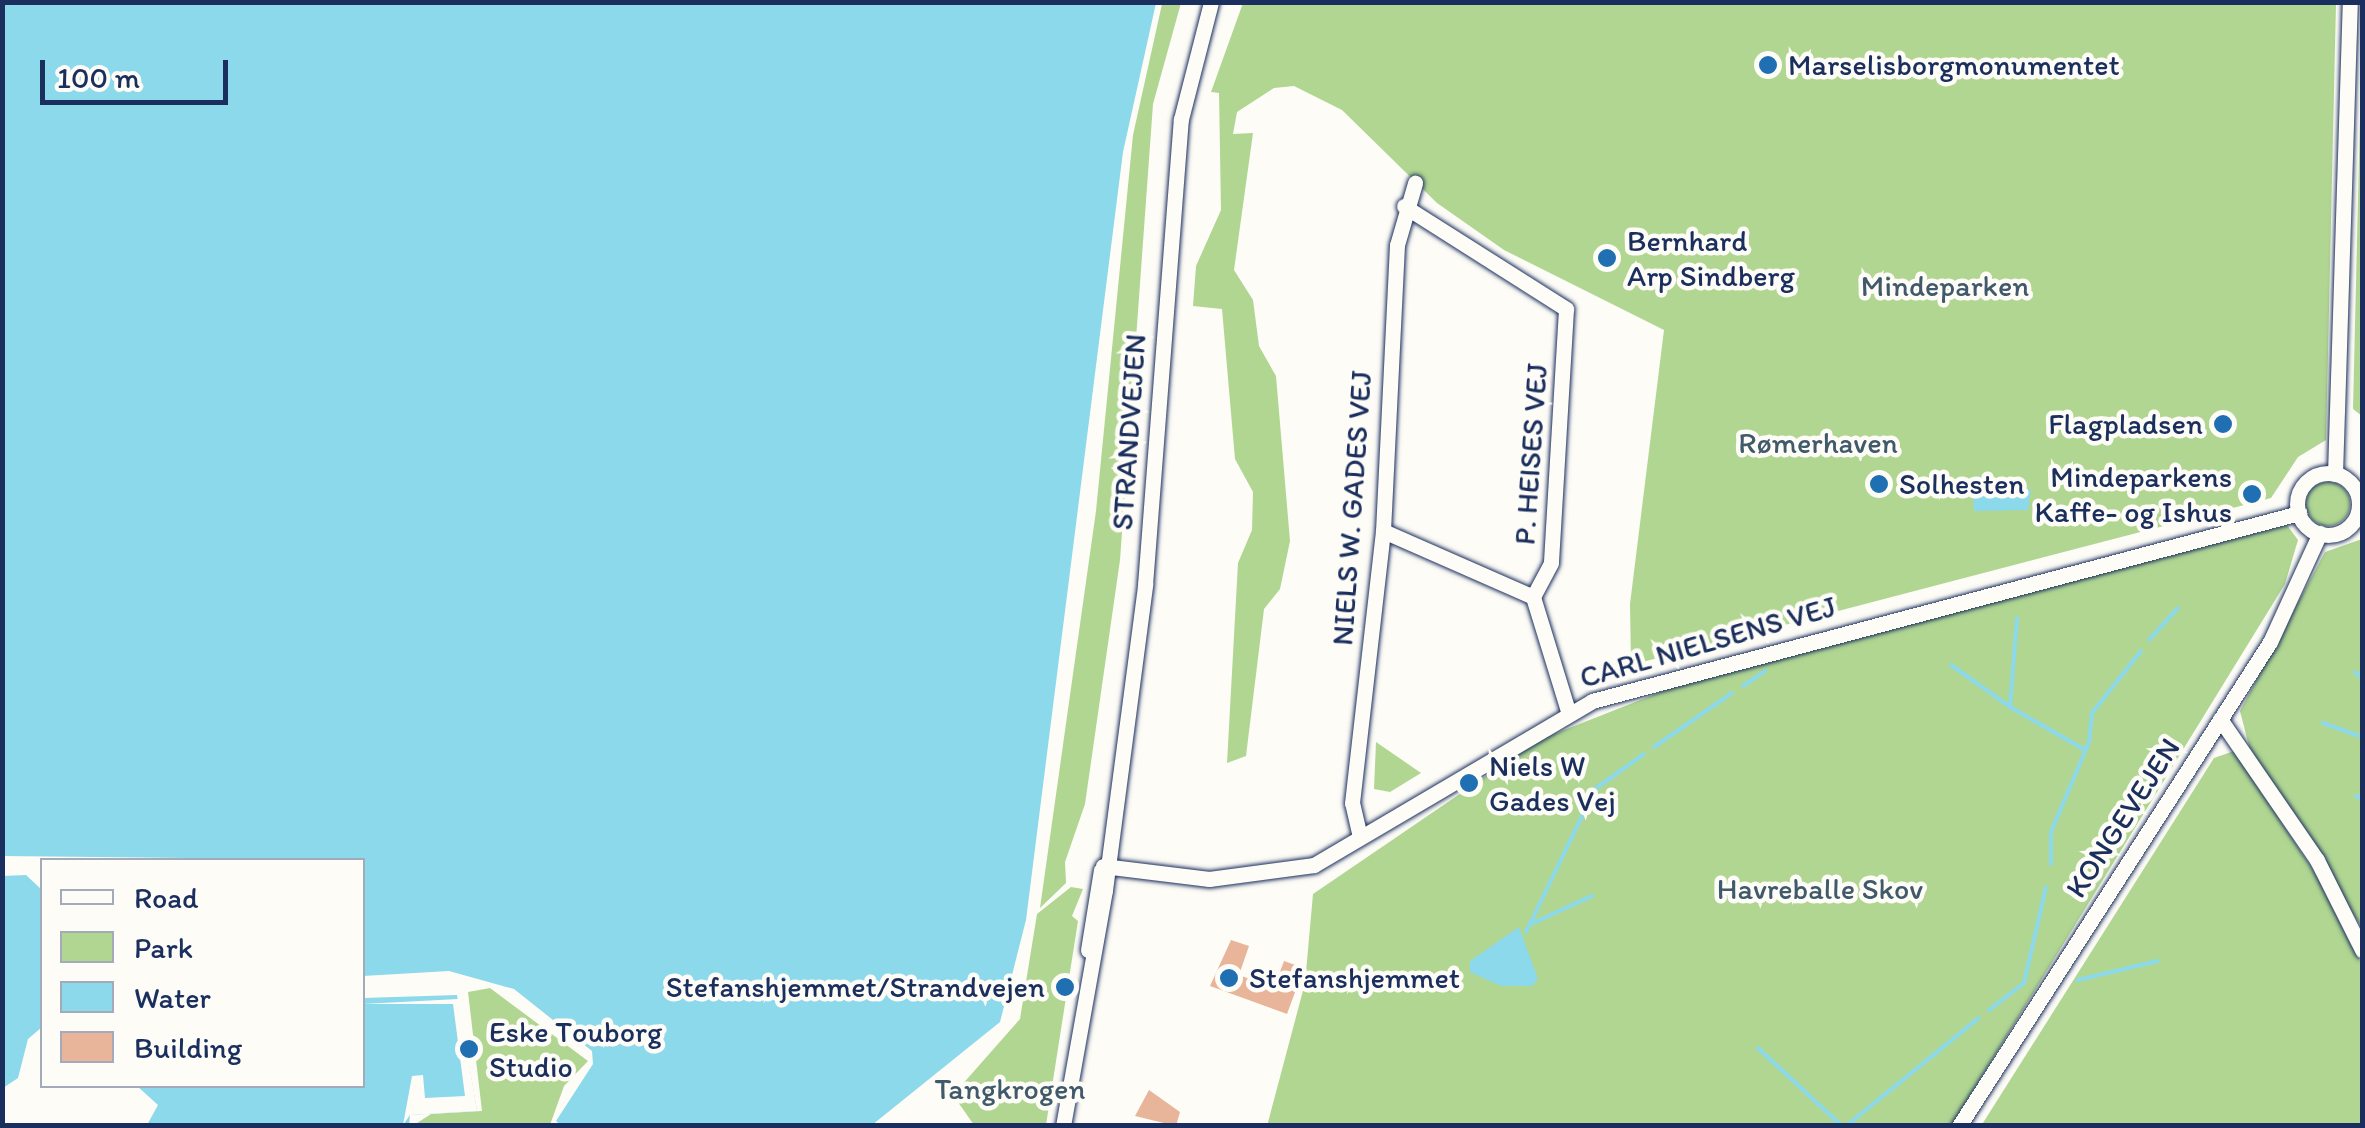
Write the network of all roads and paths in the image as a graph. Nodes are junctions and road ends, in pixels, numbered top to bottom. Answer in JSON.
{"nodes":[{"id":1,"x":1212,"y":2,"type":"edge"},
{"id":2,"x":2350,"y":2,"type":"edge"},
{"id":3,"x":1415,"y":183,"type":"dead end"},
{"id":4,"x":1404,"y":206,"type":"junction"},
{"id":5,"x":2335,"y":474,"type":"junction"},
{"id":6,"x":2360,"y":492,"type":"edge"},
{"id":7,"x":2299,"y":513,"type":"junction"},
{"id":8,"x":1383,"y":531,"type":"junction"},
{"id":9,"x":2320,"y":534,"type":"junction"},
{"id":10,"x":1532,"y":597,"type":"junction"},
{"id":11,"x":1568,"y":711,"type":"junction"},
{"id":12,"x":2220,"y":719,"type":"junction"},
{"id":13,"x":1360,"y":836,"type":"junction"},
{"id":14,"x":1103,"y":866,"type":"junction"},
{"id":15,"x":2362,"y":950,"type":"edge"},
{"id":16,"x":1063,"y":1126,"type":"edge"},
{"id":17,"x":1959,"y":1126,"type":"edge"}],
"edges":[{"from":1,"to":14,"type":"street","name":"STRANDVEJEN"},
{"from":2,"to":5,"type":"street"},
{"from":3,"to":4,"type":"street","name":"NIELS W. GADES VEJ"},
{"from":4,"to":8,"type":"street","name":"NIELS W. GADES VEJ"},
{"from":4,"to":10,"type":"street","name":"P. HEISES VEJ"},
{"from":5,"to":6,"type":"street"},
{"from":5,"to":7,"type":"street"},
{"from":6,"to":9,"type":"street"},
{"from":7,"to":9,"type":"street"},
{"from":7,"to":11,"type":"street","name":"CARL NIELSENS VEJ"},
{"from":8,"to":10,"type":"street"},
{"from":8,"to":13,"type":"street","name":"NIELS W. GADES VEJ"},
{"from":9,"to":12,"type":"street","name":"KONGEVEJEN"},
{"from":10,"to":11,"type":"street"},
{"from":11,"to":13,"type":"street","name":"CARL NIELSENS VEJ"},
{"from":12,"to":15,"type":"street"},
{"from":12,"to":17,"type":"street","name":"KONGEVEJEN"},
{"from":13,"to":14,"type":"street","name":"CARL NIELSENS VEJ"},
{"from":14,"to":16,"type":"street","name":"STRANDVEJEN"}]}
